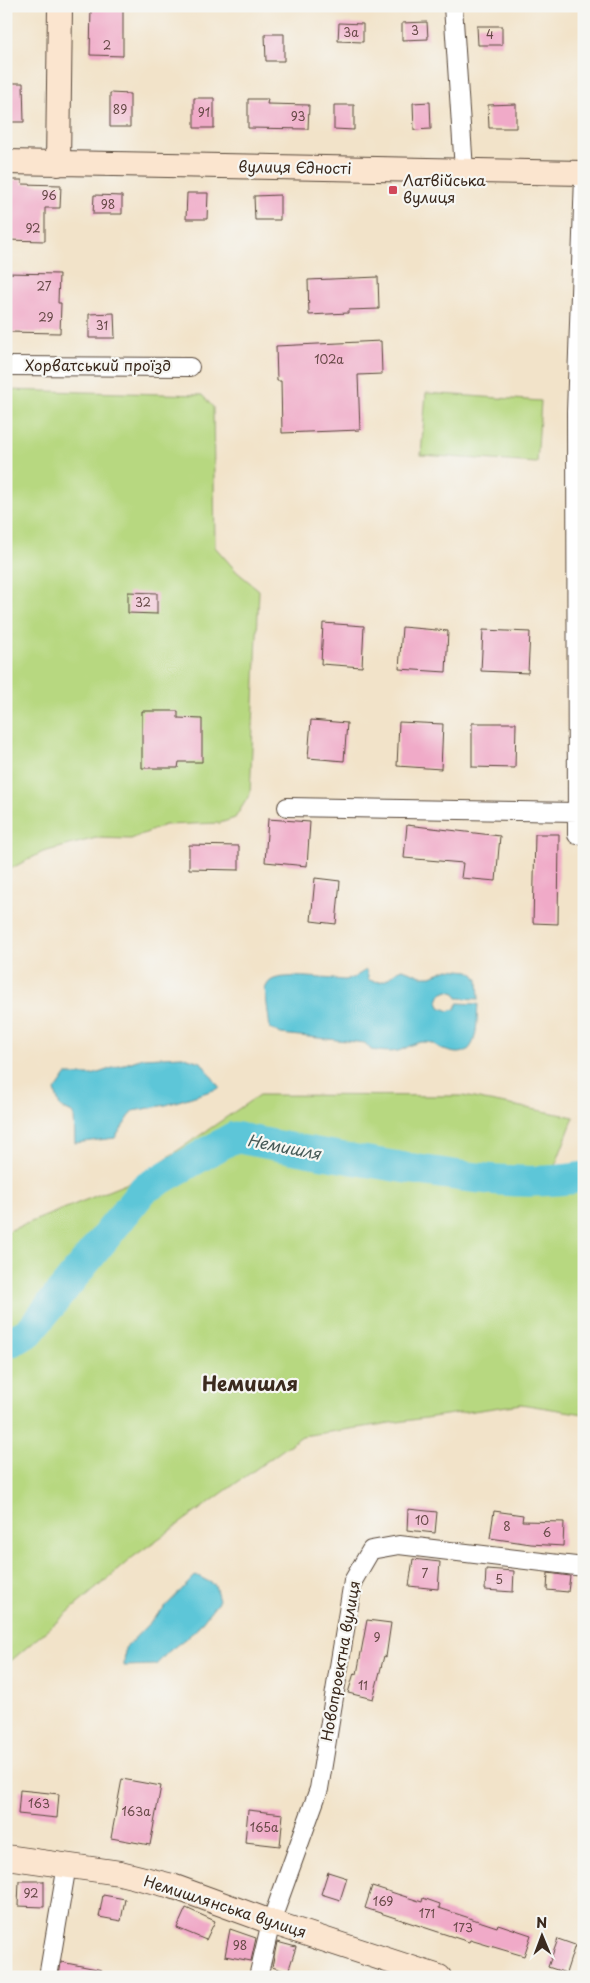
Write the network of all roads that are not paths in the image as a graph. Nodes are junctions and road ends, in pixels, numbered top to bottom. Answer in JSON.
{"nodes":[{"id":1,"x":60,"y":6,"type":"edge"},
{"id":2,"x":454,"y":6,"type":"edge"},
{"id":3,"x":6,"y":162,"type":"edge"},
{"id":4,"x":58,"y":164,"type":"junction"},
{"id":5,"x":464,"y":170,"type":"junction"},
{"id":6,"x":584,"y":175,"type":"edge"},
{"id":7,"x":6,"y":366,"type":"edge"},
{"id":8,"x":190,"y":367,"type":"dead end"},
{"id":9,"x":287,"y":806,"type":"dead end"},
{"id":10,"x":577,"y":812,"type":"junction"},
{"id":11,"x":577,"y":835,"type":"dead end"},
{"id":12,"x":584,"y":1567,"type":"edge"},
{"id":13,"x":6,"y":1857,"type":"edge"},
{"id":14,"x":67,"y":1865,"type":"junction"},
{"id":15,"x":271,"y":1922,"type":"junction"},
{"id":16,"x":48,"y":1977,"type":"edge"},
{"id":17,"x":258,"y":1977,"type":"edge"},
{"id":18,"x":439,"y":1977,"type":"edge"}],
"edges":[{"from":1,"to":4,"type":"street"},
{"from":2,"to":5,"type":"street"},
{"from":3,"to":4,"type":"street","name":"вулиця Єдності"},
{"from":4,"to":5,"type":"street","name":"вулиця Єдності"},
{"from":5,"to":6,"type":"street","name":"вулиця Єдності"},
{"from":6,"to":10,"type":"street"},
{"from":7,"to":8,"type":"street","name":"Хорватський проїзд"},
{"from":9,"to":10,"type":"street"},
{"from":10,"to":11,"type":"street"},
{"from":12,"to":15,"type":"street","name":"Новопроектна вулиця"},
{"from":13,"to":14,"type":"street","name":"Немишлянська вулиця"},
{"from":14,"to":15,"type":"street","name":"Немишлянська вулиця"},
{"from":14,"to":16,"type":"street"},
{"from":15,"to":17,"type":"street","name":"Новопроектна вулиця"},
{"from":15,"to":18,"type":"street","name":"Немишлянська вулиця"}]}
